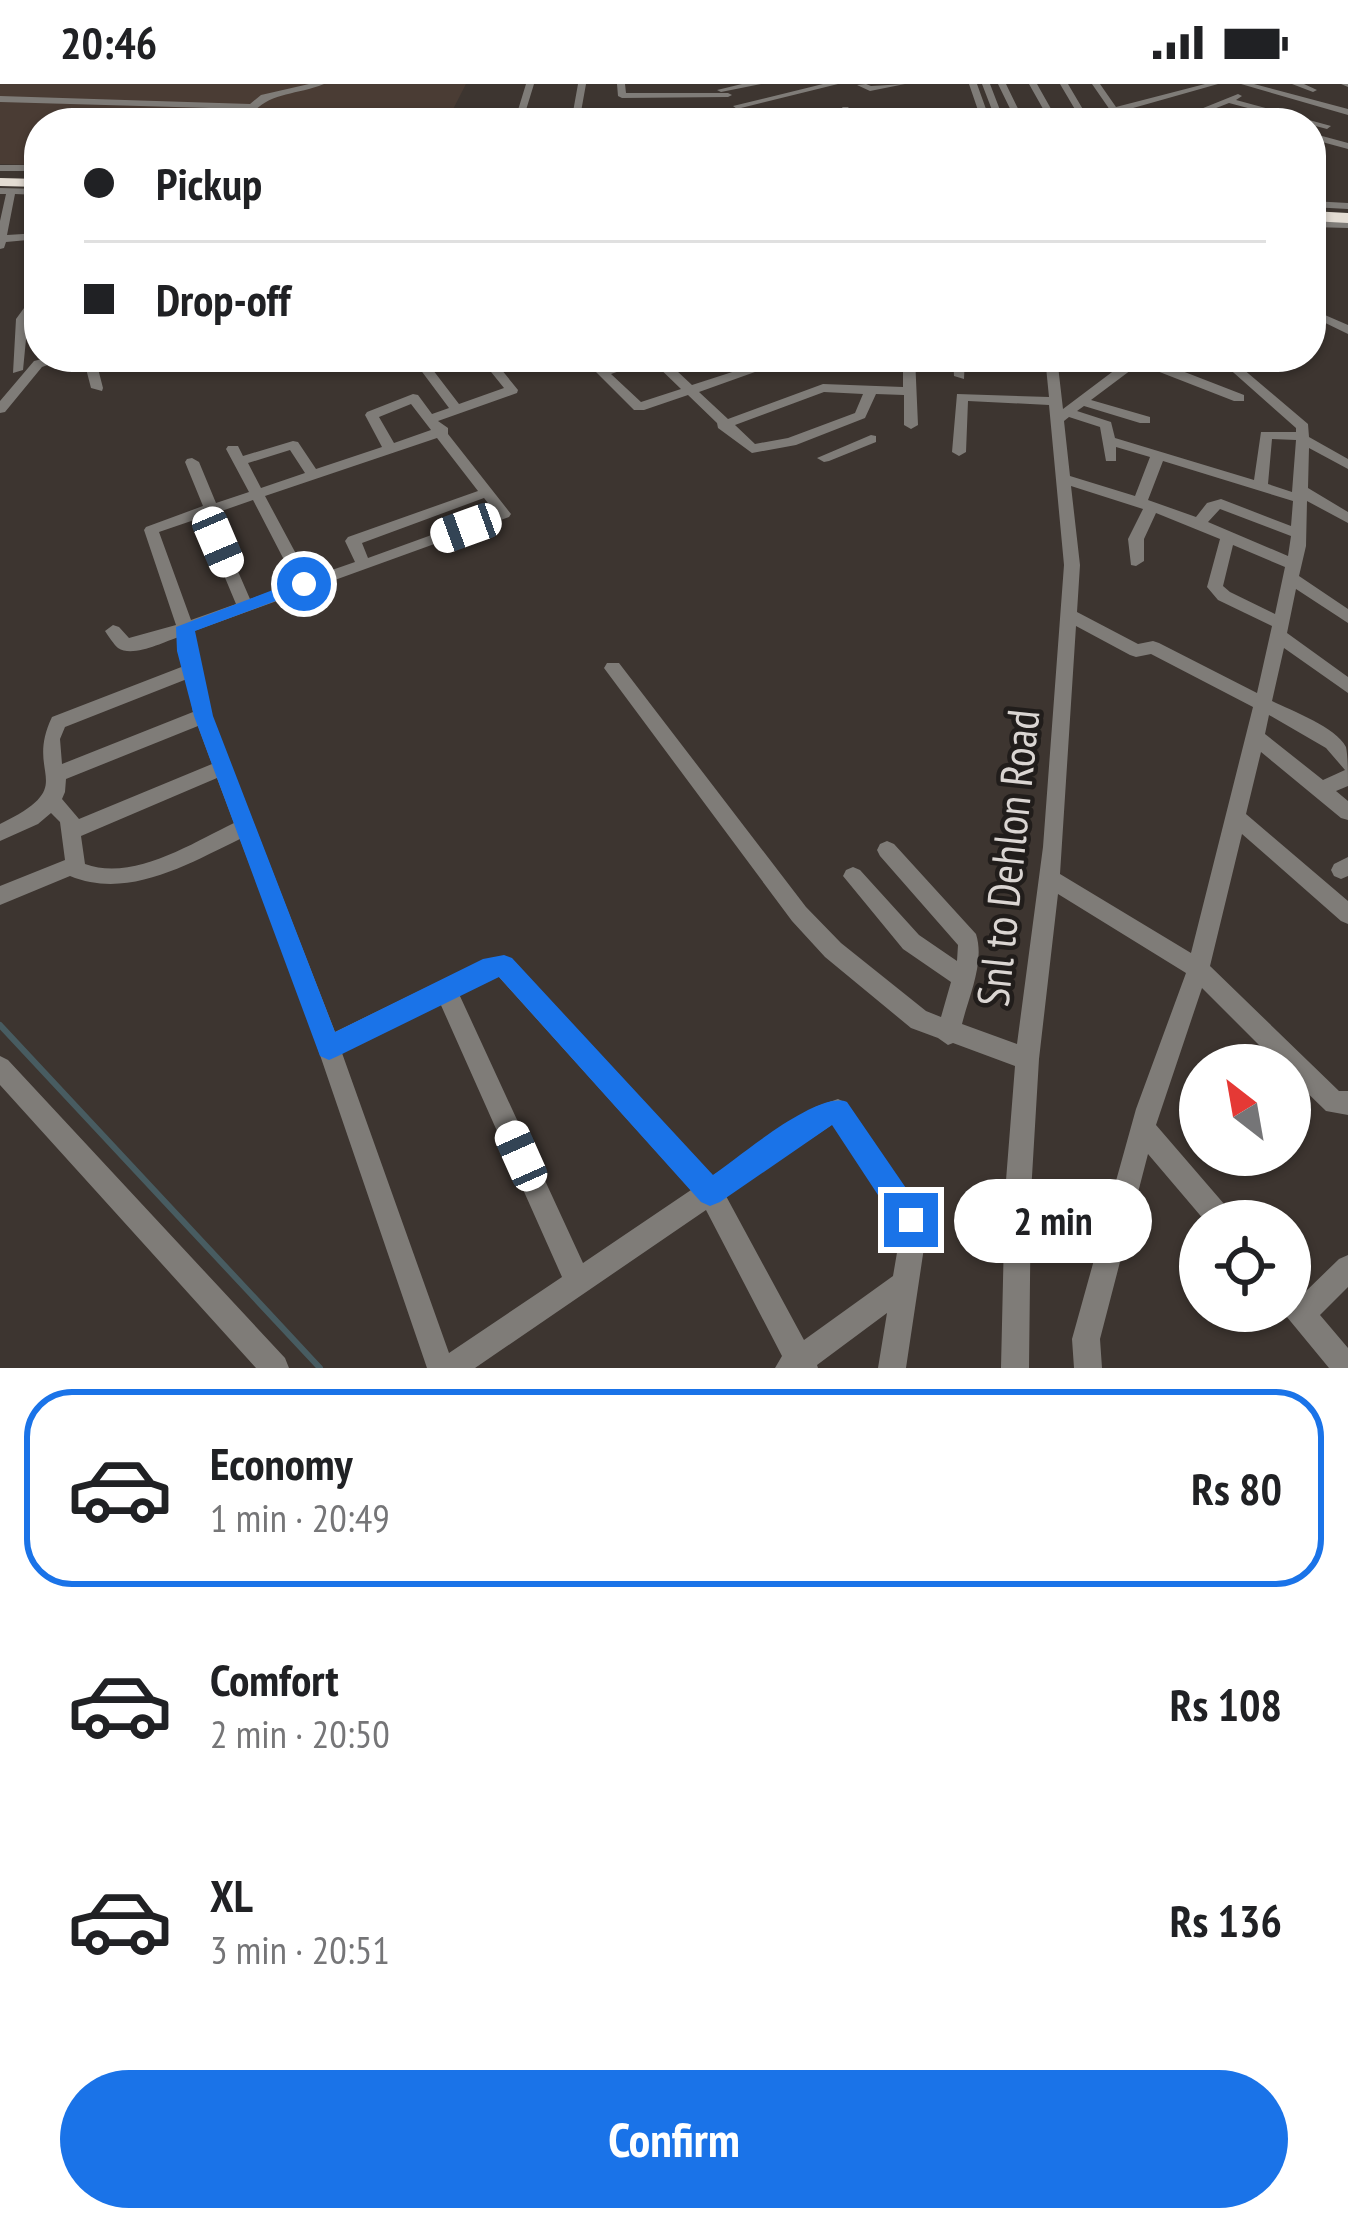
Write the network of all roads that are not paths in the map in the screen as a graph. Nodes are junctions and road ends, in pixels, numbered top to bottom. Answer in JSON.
{"nodes":[{"id":1,"x":194,"y":84,"type":"edge"},
{"id":2,"x":320,"y":84,"type":"edge"},
{"id":3,"x":354,"y":84,"type":"edge"},
{"id":4,"x":399,"y":84,"type":"edge"},
{"id":5,"x":621,"y":84,"type":"edge"},
{"id":6,"x":642,"y":84,"type":"edge"},
{"id":7,"x":674,"y":84,"type":"edge"},
{"id":8,"x":752,"y":84,"type":"edge"},
{"id":9,"x":797,"y":84,"type":"edge"},
{"id":10,"x":834,"y":84,"type":"edge"},
{"id":11,"x":901,"y":84,"type":"edge"},
{"id":12,"x":1120,"y":84,"type":"edge"},
{"id":13,"x":1214,"y":84,"type":"edge"},
{"id":14,"x":1296,"y":84,"type":"edge"},
{"id":15,"x":381,"y":85,"type":"edge"},
{"id":16,"x":861,"y":85,"type":"edge"},
{"id":17,"x":1098,"y":86,"type":"edge"},
{"id":18,"x":0,"y":88,"type":"edge"},
{"id":19,"x":89,"y":88,"type":"dead end"},
{"id":20,"x":118,"y":88,"type":"dead end"},
{"id":21,"x":1247,"y":88,"type":"edge"},
{"id":22,"x":721,"y":90,"type":"edge"},
{"id":23,"x":1313,"y":90,"type":"dead end"},
{"id":24,"x":776,"y":93,"type":"dead end"},
{"id":25,"x":1278,"y":95,"type":"junction"},
{"id":26,"x":814,"y":96,"type":"junction"},
{"id":27,"x":641,"y":97,"type":"junction"},
{"id":28,"x":674,"y":97,"type":"junction"},
{"id":29,"x":0,"y":99,"type":"edge"},
{"id":30,"x":109,"y":99,"type":"junction"},
{"id":31,"x":1228,"y":100,"type":"junction"},
{"id":32,"x":186,"y":104,"type":"junction"},
{"id":33,"x":1252,"y":107,"type":"junction"},
{"id":34,"x":251,"y":108,"type":"joint"},
{"id":35,"x":769,"y":108,"type":"edge"},
{"id":36,"x":1121,"y":108,"type":"edge"},
{"id":37,"x":1208,"y":108,"type":"edge"},
{"id":38,"x":1256,"y":108,"type":"edge"},
{"id":39,"x":1348,"y":113,"type":"edge"},
{"id":40,"x":1328,"y":126,"type":"edge"},
{"id":41,"x":4,"y":184,"type":"edge"},
{"id":42,"x":0,"y":241,"type":"edge"},
{"id":43,"x":24,"y":308,"type":"edge"},
{"id":44,"x":21,"y":334,"type":"junction"},
{"id":45,"x":24,"y":334,"type":"edge"},
{"id":46,"x":0,"y":338,"type":"edge"},
{"id":47,"x":24,"y":368,"type":"edge"},
{"id":48,"x":17,"y":370,"type":"junction"},
{"id":49,"x":31,"y":372,"type":"edge"},
{"id":50,"x":93,"y":372,"type":"edge"},
{"id":51,"x":428,"y":372,"type":"edge"},
{"id":52,"x":498,"y":372,"type":"edge"},
{"id":53,"x":605,"y":372,"type":"edge"},
{"id":54,"x":668,"y":372,"type":"edge"},
{"id":55,"x":746,"y":372,"type":"edge"},
{"id":56,"x":909,"y":372,"type":"edge"},
{"id":57,"x":960,"y":372,"type":"edge"},
{"id":58,"x":1054,"y":372,"type":"edge"},
{"id":59,"x":1119,"y":372,"type":"edge"},
{"id":60,"x":1173,"y":372,"type":"edge"},
{"id":61,"x":1238,"y":372,"type":"edge"},
{"id":62,"x":602,"y":373,"type":"joint"},
{"id":63,"x":0,"y":375,"type":"edge"},
{"id":64,"x":960,"y":376,"type":"dead end"},
{"id":65,"x":98,"y":388,"type":"dead end"},
{"id":66,"x":871,"y":390,"type":"junction"},
{"id":67,"x":688,"y":391,"type":"junction"},
{"id":68,"x":910,"y":391,"type":"junction"},
{"id":69,"x":1239,"y":398,"type":"dead end"},
{"id":70,"x":1081,"y":401,"type":"junction"},
{"id":71,"x":1,"y":406,"type":"edge"},
{"id":72,"x":457,"y":410,"type":"junction"},
{"id":73,"x":1060,"y":411,"type":"junction"},
{"id":74,"x":1145,"y":420,"type":"dead end"},
{"id":75,"x":438,"y":425,"type":"junction"},
{"id":76,"x":722,"y":425,"type":"junction"},
{"id":77,"x":911,"y":425,"type":"dead end"},
{"id":78,"x":831,"y":426,"type":"junction"},
{"id":79,"x":1302,"y":434,"type":"junction"},
{"id":80,"x":871,"y":440,"type":"dead end"},
{"id":81,"x":1108,"y":440,"type":"junction"},
{"id":82,"x":853,"y":446,"type":"junction"},
{"id":83,"x":1339,"y":447,"type":"edge"},
{"id":84,"x":390,"y":449,"type":"junction"},
{"id":85,"x":958,"y":452,"type":"dead end"},
{"id":86,"x":1158,"y":455,"type":"junction"},
{"id":87,"x":824,"y":458,"type":"dead end"},
{"id":88,"x":1111,"y":458,"type":"dead end"},
{"id":89,"x":192,"y":462,"type":"dead end"},
{"id":90,"x":1348,"y":465,"type":"edge"},
{"id":91,"x":313,"y":475,"type":"junction"},
{"id":92,"x":1064,"y":479,"type":"junction"},
{"id":93,"x":1261,"y":485,"type":"junction"},
{"id":94,"x":488,"y":492,"type":"junction"},
{"id":95,"x":258,"y":493,"type":"junction"},
{"id":96,"x":1298,"y":493,"type":"junction"},
{"id":97,"x":1146,"y":503,"type":"junction"},
{"id":98,"x":208,"y":509,"type":"junction"},
{"id":99,"x":1348,"y":518,"type":"edge"},
{"id":100,"x":1199,"y":523,"type":"junction"},
{"id":101,"x":1299,"y":534,"type":"junction"},
{"id":102,"x":1228,"y":536,"type":"junction"},
{"id":103,"x":1136,"y":561,"type":"dead end"},
{"id":104,"x":364,"y":565,"type":"junction"},
{"id":105,"x":1292,"y":572,"type":"junction"},
{"id":106,"x":305,"y":585,"type":"junction"},
{"id":107,"x":245,"y":606,"type":"junction"},
{"id":108,"x":1069,"y":615,"type":"junction"},
{"id":109,"x":1348,"y":617,"type":"edge"},
{"id":110,"x":185,"y":627,"type":"junction"},
{"id":111,"x":1280,"y":630,"type":"junction"},
{"id":112,"x":113,"y":631,"type":"dead end"},
{"id":113,"x":614,"y":668,"type":"dead end"},
{"id":114,"x":191,"y":670,"type":"junction"},
{"id":115,"x":1346,"y":682,"type":"edge"},
{"id":116,"x":1263,"y":704,"type":"junction"},
{"id":117,"x":203,"y":716,"type":"junction"},
{"id":118,"x":1256,"y":736,"type":"junction"},
{"id":119,"x":1348,"y":764,"type":"edge"},
{"id":120,"x":223,"y":768,"type":"junction"},
{"id":121,"x":57,"y":774,"type":"junction"},
{"id":122,"x":1348,"y":777,"type":"edge"},
{"id":123,"x":1321,"y":790,"type":"junction"},
{"id":124,"x":52,"y":802,"type":"junction"},
{"id":125,"x":1348,"y":812,"type":"edge"},
{"id":126,"x":1236,"y":817,"type":"junction"},
{"id":127,"x":244,"y":828,"type":"junction"},
{"id":128,"x":72,"y":831,"type":"junction"},
{"id":129,"x":0,"y":833,"type":"edge"},
{"id":130,"x":887,"y":850,"type":"dead end"},
{"id":131,"x":74,"y":865,"type":"junction"},
{"id":132,"x":853,"y":876,"type":"dead end"},
{"id":133,"x":1049,"y":878,"type":"junction"},
{"id":134,"x":0,"y":896,"type":"edge"},
{"id":135,"x":1348,"y":914,"type":"edge"},
{"id":136,"x":1198,"y":969,"type":"junction"},
{"id":137,"x":963,"y":978,"type":"junction"},
{"id":138,"x":446,"y":989,"type":"junction"},
{"id":139,"x":948,"y":1034,"type":"junction"},
{"id":140,"x":329,"y":1048,"type":"junction"},
{"id":141,"x":1027,"y":1059,"type":"junction"},
{"id":142,"x":0,"y":1068,"type":"edge"},
{"id":143,"x":1348,"y":1103,"type":"edge"},
{"id":144,"x":1143,"y":1129,"type":"junction"},
{"id":145,"x":710,"y":1192,"type":"junction"},
{"id":146,"x":1204,"y":1200,"type":"edge"},
{"id":147,"x":1348,"y":1268,"type":"edge"},
{"id":148,"x":578,"y":1282,"type":"junction"},
{"id":149,"x":906,"y":1283,"type":"junction"},
{"id":150,"x":1311,"y":1296,"type":"edge"},
{"id":151,"x":1311,"y":1325,"type":"edge"},
{"id":152,"x":1342,"y":1362,"type":"dead end"},
{"id":153,"x":797,"y":1366,"type":"edge"},
{"id":154,"x":274,"y":1368,"type":"edge"},
{"id":155,"x":441,"y":1368,"type":"edge"},
{"id":156,"x":451,"y":1368,"type":"edge"},
{"id":157,"x":892,"y":1368,"type":"edge"},
{"id":158,"x":1015,"y":1368,"type":"edge"},
{"id":159,"x":1088,"y":1368,"type":"edge"}],
"edges":[{"from":1,"to":32,"type":"street"},
{"from":2,"to":34,"type":"street"},
{"from":3,"to":15,"type":"street"},
{"from":4,"to":15,"type":"street"},
{"from":5,"to":27,"type":"street"},
{"from":6,"to":27,"type":"street"},
{"from":7,"to":28,"type":"street"},
{"from":8,"to":22,"type":"street"},
{"from":8,"to":24,"type":"street"},
{"from":9,"to":26,"type":"street"},
{"from":10,"to":26,"type":"street"},
{"from":11,"to":16,"type":"street"},
{"from":12,"to":17,"type":"street"},
{"from":13,"to":36,"type":"street"},
{"from":14,"to":23,"type":"street"},
{"from":18,"to":19,"type":"street"},
{"from":20,"to":30,"type":"street"},
{"from":21,"to":25,"type":"street"},
{"from":21,"to":31,"type":"street"},
{"from":22,"to":28,"type":"street"},
{"from":25,"to":33,"type":"street"},
{"from":25,"to":39,"type":"street"},
{"from":26,"to":35,"type":"street"},
{"from":27,"to":28,"type":"street"},
{"from":29,"to":30,"type":"street"},
{"from":30,"to":32,"type":"street"},
{"from":31,"to":33,"type":"street"},
{"from":31,"to":37,"type":"street"},
{"from":32,"to":34,"type":"street"},
{"from":33,"to":38,"type":"street"},
{"from":39,"to":40,"type":"street"},
{"from":41,"to":42,"type":"street"},
{"from":43,"to":44,"type":"street"},
{"from":44,"to":45,"type":"street"},
{"from":44,"to":46,"type":"street"},
{"from":44,"to":48,"type":"street"},
{"from":47,"to":48,"type":"street"},
{"from":48,"to":63,"type":"street"},
{"from":49,"to":71,"type":"street"},
{"from":50,"to":65,"type":"street"},
{"from":51,"to":72,"type":"street"},
{"from":52,"to":72,"type":"street"},
{"from":53,"to":62,"type":"street"},
{"from":54,"to":67,"type":"street"},
{"from":55,"to":67,"type":"street"},
{"from":56,"to":68,"type":"street"},
{"from":57,"to":64,"type":"street"},
{"from":58,"to":73,"type":"street","name":"Snl to Dehlon Road"},
{"from":59,"to":70,"type":"street"},
{"from":60,"to":69,"type":"street"},
{"from":61,"to":79,"type":"street"},
{"from":62,"to":67,"type":"street"},
{"from":66,"to":68,"type":"street"},
{"from":66,"to":76,"type":"street"},
{"from":66,"to":78,"type":"street"},
{"from":67,"to":76,"type":"street"},
{"from":68,"to":77,"type":"street"},
{"from":70,"to":73,"type":"street"},
{"from":70,"to":74,"type":"street"},
{"from":72,"to":75,"type":"street"},
{"from":73,"to":81,"type":"street"},
{"from":73,"to":85,"type":"street"},
{"from":73,"to":92,"type":"street","name":"Snl to Dehlon Road"},
{"from":75,"to":84,"type":"street"},
{"from":75,"to":84,"type":"street"},
{"from":75,"to":94,"type":"street"},
{"from":76,"to":78,"type":"street"},
{"from":78,"to":82,"type":"street"},
{"from":79,"to":83,"type":"street"},
{"from":79,"to":93,"type":"street"},
{"from":79,"to":96,"type":"street"},
{"from":80,"to":82,"type":"street"},
{"from":81,"to":86,"type":"street"},
{"from":81,"to":88,"type":"street"},
{"from":82,"to":87,"type":"street"},
{"from":83,"to":90,"type":"street"},
{"from":84,"to":91,"type":"street"},
{"from":86,"to":93,"type":"street"},
{"from":86,"to":97,"type":"street"},
{"from":89,"to":98,"type":"street"},
{"from":91,"to":95,"type":"street"},
{"from":91,"to":95,"type":"street"},
{"from":92,"to":97,"type":"street"},
{"from":92,"to":108,"type":"street","name":"Snl to Dehlon Road"},
{"from":93,"to":96,"type":"street"},
{"from":94,"to":104,"type":"street"},
{"from":94,"to":104,"type":"street"},
{"from":95,"to":98,"type":"street"},
{"from":95,"to":106,"type":"street"},
{"from":96,"to":99,"type":"street"},
{"from":96,"to":101,"type":"street"},
{"from":97,"to":100,"type":"street"},
{"from":97,"to":103,"type":"street"},
{"from":98,"to":107,"type":"street"},
{"from":98,"to":110,"type":"street"},
{"from":100,"to":101,"type":"street"},
{"from":100,"to":102,"type":"street"},
{"from":101,"to":105,"type":"street"},
{"from":102,"to":105,"type":"street"},
{"from":102,"to":111,"type":"street"},
{"from":104,"to":106,"type":"street"},
{"from":105,"to":109,"type":"street"},
{"from":105,"to":111,"type":"street"},
{"from":106,"to":107,"type":"street"},
{"from":107,"to":110,"type":"street"},
{"from":108,"to":116,"type":"street"},
{"from":108,"to":133,"type":"street","name":"Snl to Dehlon Road"},
{"from":110,"to":112,"type":"street"},
{"from":110,"to":114,"type":"street"},
{"from":111,"to":115,"type":"street"},
{"from":111,"to":116,"type":"street"},
{"from":113,"to":139,"type":"street"},
{"from":114,"to":117,"type":"street"},
{"from":114,"to":121,"type":"street"},
{"from":116,"to":118,"type":"street"},
{"from":116,"to":119,"type":"street"},
{"from":117,"to":120,"type":"street"},
{"from":117,"to":121,"type":"street"},
{"from":118,"to":123,"type":"street"},
{"from":118,"to":126,"type":"street"},
{"from":120,"to":127,"type":"street"},
{"from":120,"to":128,"type":"street"},
{"from":121,"to":124,"type":"street"},
{"from":122,"to":123,"type":"street"},
{"from":123,"to":125,"type":"street"},
{"from":124,"to":128,"type":"street"},
{"from":124,"to":129,"type":"street"},
{"from":126,"to":135,"type":"street"},
{"from":126,"to":136,"type":"street"},
{"from":127,"to":131,"type":"street"},
{"from":127,"to":140,"type":"street"},
{"from":128,"to":131,"type":"street"},
{"from":130,"to":137,"type":"street"},
{"from":131,"to":134,"type":"street"},
{"from":132,"to":137,"type":"street"},
{"from":133,"to":136,"type":"street"},
{"from":133,"to":141,"type":"street","name":"Snl to Dehlon Road"},
{"from":136,"to":143,"type":"street"},
{"from":136,"to":144,"type":"street"},
{"from":137,"to":139,"type":"street"},
{"from":138,"to":140,"type":"street"},
{"from":138,"to":145,"type":"street"},
{"from":138,"to":148,"type":"street"},
{"from":139,"to":141,"type":"street"},
{"from":140,"to":155,"type":"street"},
{"from":141,"to":158,"type":"street","name":"Snl to Dehlon Road"},
{"from":142,"to":154,"type":"street"},
{"from":144,"to":146,"type":"street"},
{"from":144,"to":159,"type":"street"},
{"from":145,"to":148,"type":"street"},
{"from":145,"to":149,"type":"street"},
{"from":145,"to":153,"type":"street"},
{"from":147,"to":150,"type":"street"},
{"from":148,"to":156,"type":"street"},
{"from":149,"to":153,"type":"street"},
{"from":149,"to":157,"type":"street"},
{"from":151,"to":152,"type":"street"}]}
